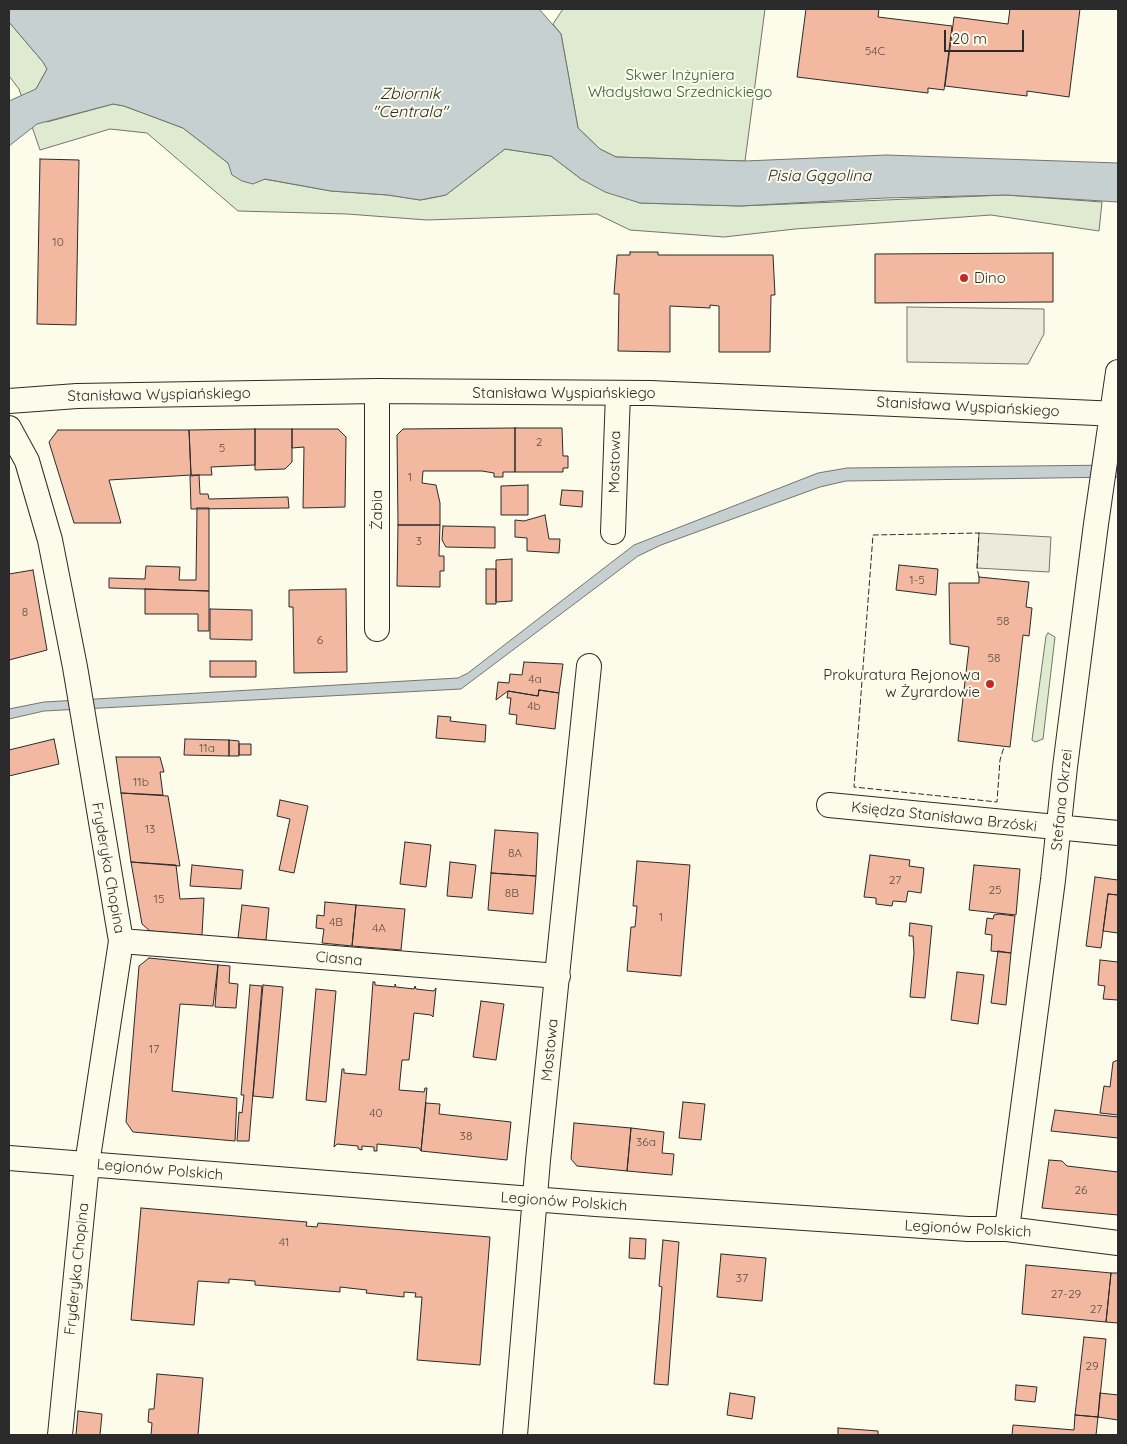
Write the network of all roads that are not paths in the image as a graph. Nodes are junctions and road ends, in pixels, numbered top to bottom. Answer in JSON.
{"nodes":[{"id":1,"x":1118,"y":372,"type":"edge"},
{"id":2,"x":377,"y":391,"type":"junction"},
{"id":3,"x":618,"y":393,"type":"junction"},
{"id":4,"x":9,"y":401,"type":"edge"},
{"id":5,"x":1115,"y":414,"type":"edge"},
{"id":6,"x":9,"y":430,"type":"edge"},
{"id":7,"x":613,"y":532,"type":"dead end"},
{"id":8,"x":377,"y":629,"type":"dead end"},
{"id":9,"x":589,"y":666,"type":"dead end"},
{"id":10,"x":829,"y":805,"type":"dead end"},
{"id":11,"x":1060,"y":828,"type":"junction"},
{"id":12,"x":1118,"y":833,"type":"edge"},
{"id":13,"x":121,"y":941,"type":"junction"},
{"id":14,"x":558,"y":976,"type":"junction"},
{"id":15,"x":9,"y":1158,"type":"edge"},
{"id":16,"x":87,"y":1164,"type":"junction"},
{"id":17,"x":535,"y":1200,"type":"junction"},
{"id":18,"x":1007,"y":1229,"type":"junction"},
{"id":19,"x":1118,"y":1243,"type":"edge"},
{"id":20,"x":60,"y":1435,"type":"edge"},
{"id":21,"x":515,"y":1435,"type":"edge"}],
"edges":[{"from":1,"to":5,"type":"street","name":"Stefana Okrzei"},
{"from":2,"to":3,"type":"street","name":"Stanisława Wyspiańskiego"},
{"from":2,"to":4,"type":"street","name":"Stanisława Wyspiańskiego"},
{"from":2,"to":8,"type":"street","name":"Żabia"},
{"from":3,"to":5,"type":"street","name":"Stanisława Wyspiańskiego"},
{"from":3,"to":7,"type":"street","name":"Mostowa"},
{"from":5,"to":11,"type":"street","name":"Stefana Okrzei"},
{"from":6,"to":13,"type":"street","name":"Fryderyka Chopina"},
{"from":9,"to":14,"type":"street","name":"Mostowa"},
{"from":10,"to":11,"type":"street","name":"Księdza Stanisława Brzóski"},
{"from":11,"to":12,"type":"street","name":"Księdza Stanisława Brzóski"},
{"from":11,"to":18,"type":"street","name":"Stefana Okrzei"},
{"from":13,"to":14,"type":"street","name":"Ciasna"},
{"from":13,"to":16,"type":"street","name":"Fryderyka Chopina"},
{"from":14,"to":17,"type":"street","name":"Mostowa"},
{"from":15,"to":16,"type":"street","name":"Legionów Polskich"},
{"from":16,"to":17,"type":"street","name":"Legionów Polskich"},
{"from":16,"to":20,"type":"street","name":"Fryderyka Chopina"},
{"from":17,"to":18,"type":"street","name":"Legionów Polskich"},
{"from":17,"to":21,"type":"street","name":"Mostowa"},
{"from":18,"to":19,"type":"street","name":"Legionów Polskich"}]}
